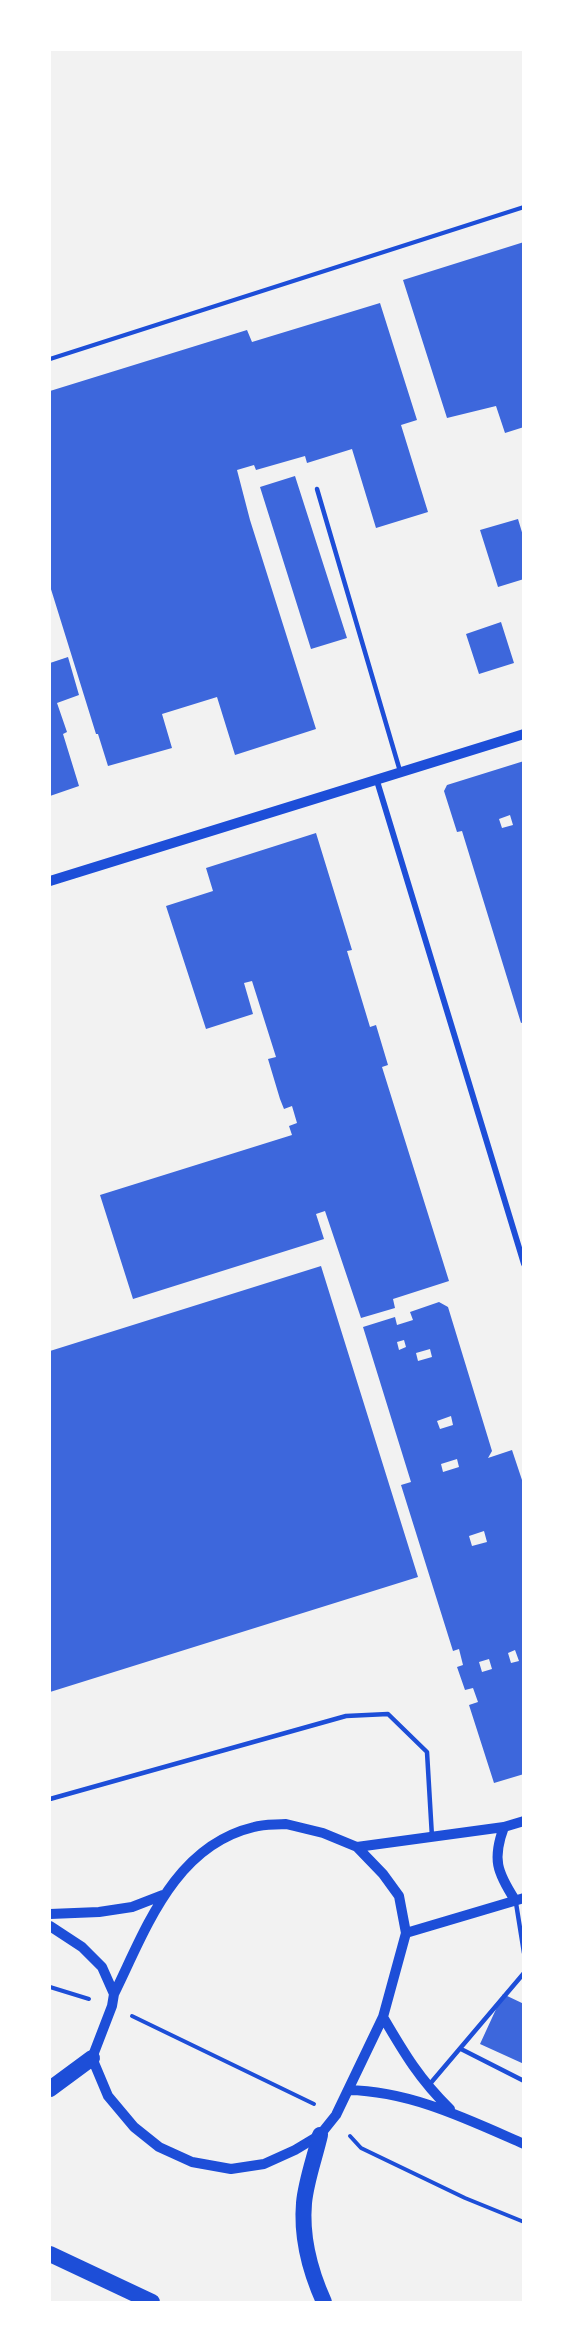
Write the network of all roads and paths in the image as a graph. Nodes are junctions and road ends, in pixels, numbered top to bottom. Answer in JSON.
{"nodes":[{"id":1,"x":524,"y":207,"type":"edge"},
{"id":2,"x":50,"y":359,"type":"edge"},
{"id":3,"x":317,"y":489,"type":"dead end"},
{"id":4,"x":524,"y":734,"type":"edge"},
{"id":5,"x":400,"y":774,"type":"junction"},
{"id":6,"x":377,"y":781,"type":"junction"},
{"id":7,"x":50,"y":882,"type":"edge"},
{"id":8,"x":524,"y":1264,"type":"edge"},
{"id":9,"x":50,"y":1799,"type":"edge"},
{"id":10,"x":524,"y":1821,"type":"edge"},
{"id":11,"x":504,"y":1827,"type":"junction"},
{"id":12,"x":432,"y":1837,"type":"junction"},
{"id":13,"x":357,"y":1847,"type":"junction"},
{"id":14,"x":163,"y":1895,"type":"junction"},
{"id":15,"x":519,"y":1899,"type":"edge"},
{"id":16,"x":50,"y":1914,"type":"edge"},
{"id":17,"x":50,"y":1926,"type":"edge"},
{"id":18,"x":406,"y":1933,"type":"junction"},
{"id":19,"x":524,"y":1953,"type":"edge"},
{"id":20,"x":524,"y":1973,"type":"edge"},
{"id":21,"x":50,"y":1987,"type":"edge"},
{"id":22,"x":114,"y":1995,"type":"junction"},
{"id":23,"x":112,"y":2006,"type":"junction"},
{"id":24,"x":383,"y":2017,"type":"junction"},
{"id":25,"x":461,"y":2049,"type":"junction"},
{"id":26,"x":92,"y":2058,"type":"junction"},
{"id":27,"x":524,"y":2081,"type":"edge"},
{"id":28,"x":427,"y":2087,"type":"junction"},
{"id":29,"x":50,"y":2090,"type":"edge"},
{"id":30,"x":348,"y":2090,"type":"junction"},
{"id":31,"x":452,"y":2112,"type":"junction"},
{"id":32,"x":336,"y":2115,"type":"junction"},
{"id":33,"x":320,"y":2135,"type":"junction"},
{"id":34,"x":524,"y":2144,"type":"edge"},
{"id":35,"x":524,"y":2222,"type":"edge"},
{"id":36,"x":50,"y":2254,"type":"edge"},
{"id":37,"x":152,"y":2302,"type":"edge"},
{"id":38,"x":324,"y":2302,"type":"edge"}],
"edges":[{"from":1,"to":2,"type":"path"},
{"from":3,"to":5,"type":"lane"},
{"from":4,"to":5,"type":"street"},
{"from":5,"to":6,"type":"street"},
{"from":6,"to":7,"type":"street"},
{"from":6,"to":8,"type":"street"},
{"from":9,"to":12,"type":"lane"},
{"from":10,"to":11,"type":"street"},
{"from":11,"to":12,"type":"street"},
{"from":11,"to":15,"type":"street"},
{"from":12,"to":13,"type":"street"},
{"from":13,"to":14,"type":"street"},
{"from":13,"to":18,"type":"street"},
{"from":14,"to":16,"type":"street"},
{"from":14,"to":22,"type":"street"},
{"from":15,"to":18,"type":"street"},
{"from":15,"to":19,"type":"lane"},
{"from":17,"to":22,"type":"street"},
{"from":18,"to":24,"type":"street"},
{"from":20,"to":25,"type":"lane"},
{"from":21,"to":23,"type":"path"},
{"from":22,"to":23,"type":"street"},
{"from":23,"to":26,"type":"street"},
{"from":23,"to":32,"type":"path"},
{"from":24,"to":28,"type":"street"},
{"from":24,"to":30,"type":"street"},
{"from":25,"to":27,"type":"lane"},
{"from":25,"to":28,"type":"lane"},
{"from":26,"to":29,"type":"highway"},
{"from":26,"to":33,"type":"street"},
{"from":28,"to":31,"type":"street"},
{"from":30,"to":31,"type":"street"},
{"from":30,"to":32,"type":"street"},
{"from":31,"to":34,"type":"street"},
{"from":32,"to":33,"type":"street"},
{"from":32,"to":35,"type":"path"},
{"from":33,"to":38,"type":"highway"},
{"from":36,"to":37,"type":"highway"}]}
